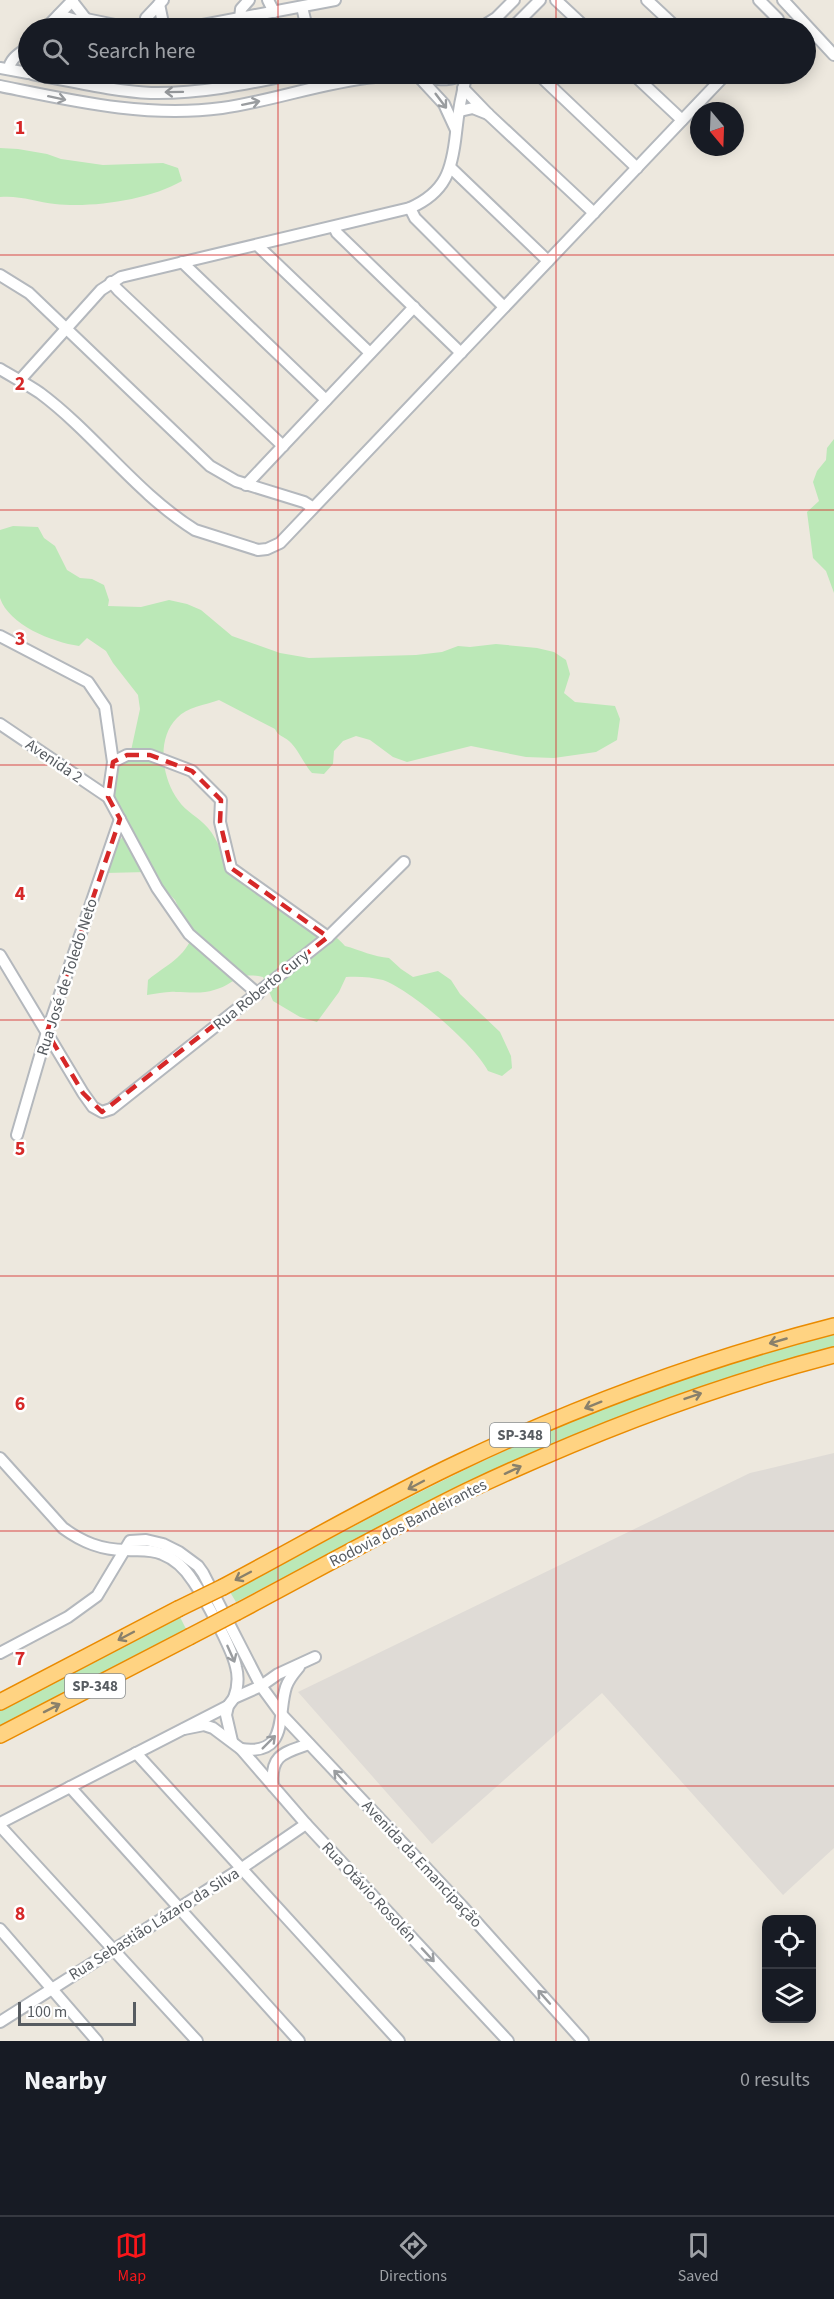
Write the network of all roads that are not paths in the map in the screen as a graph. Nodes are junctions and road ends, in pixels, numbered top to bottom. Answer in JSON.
{"nodes":[{"id":1,"x":249,"y":0,"type":"edge"},
{"id":2,"x":268,"y":0,"type":"edge"},
{"id":3,"x":335,"y":0,"type":"edge"},
{"id":4,"x":514,"y":0,"type":"edge"},
{"id":5,"x":540,"y":0,"type":"edge"},
{"id":6,"x":556,"y":0,"type":"edge"},
{"id":7,"x":647,"y":0,"type":"edge"},
{"id":8,"x":759,"y":0,"type":"edge"},
{"id":9,"x":783,"y":0,"type":"edge"},
{"id":10,"x":73,"y":1,"type":"edge"},
{"id":11,"x":161,"y":2,"type":"edge"},
{"id":12,"x":302,"y":7,"type":"junction"},
{"id":13,"x":274,"y":12,"type":"junction"},
{"id":14,"x":59,"y":15,"type":"junction"},
{"id":15,"x":56,"y":18,"type":"edge"},
{"id":16,"x":69,"y":18,"type":"edge"},
{"id":17,"x":86,"y":18,"type":"edge"},
{"id":18,"x":146,"y":18,"type":"edge"},
{"id":19,"x":163,"y":18,"type":"edge"},
{"id":20,"x":240,"y":18,"type":"edge"},
{"id":21,"x":245,"y":18,"type":"edge"},
{"id":22,"x":305,"y":18,"type":"edge"},
{"id":23,"x":496,"y":18,"type":"edge"},
{"id":24,"x":522,"y":18,"type":"edge"},
{"id":25,"x":575,"y":18,"type":"edge"},
{"id":26,"x":666,"y":18,"type":"edge"},
{"id":27,"x":777,"y":18,"type":"edge"},
{"id":28,"x":800,"y":18,"type":"edge"},
{"id":29,"x":816,"y":36,"type":"edge"},
{"id":30,"x":18,"y":55,"type":"edge"},
{"id":31,"x":834,"y":55,"type":"edge"},
{"id":32,"x":5,"y":68,"type":"edge"},
{"id":33,"x":86,"y":84,"type":"edge"},
{"id":34,"x":243,"y":84,"type":"edge"},
{"id":35,"x":338,"y":84,"type":"edge"},
{"id":36,"x":426,"y":84,"type":"edge"},
{"id":37,"x":464,"y":84,"type":"edge"},
{"id":38,"x":548,"y":84,"type":"edge"},
{"id":39,"x":644,"y":84,"type":"edge"},
{"id":40,"x":716,"y":84,"type":"edge"},
{"id":41,"x":0,"y":86,"type":"edge"},
{"id":42,"x":463,"y":88,"type":"junction"},
{"id":43,"x":460,"y":111,"type":"junction"},
{"id":44,"x":488,"y":114,"type":"junction"},
{"id":45,"x":682,"y":120,"type":"junction"},
{"id":46,"x":456,"y":130,"type":"junction"},
{"id":47,"x":451,"y":168,"type":"junction"},
{"id":48,"x":636,"y":168,"type":"junction"},
{"id":49,"x":410,"y":208,"type":"junction"},
{"id":50,"x":594,"y":213,"type":"junction"},
{"id":51,"x":334,"y":226,"type":"junction"},
{"id":52,"x":257,"y":245,"type":"junction"},
{"id":53,"x":548,"y":261,"type":"junction"},
{"id":54,"x":182,"y":262,"type":"junction"},
{"id":55,"x":0,"y":274,"type":"edge"},
{"id":56,"x":111,"y":282,"type":"junction"},
{"id":57,"x":414,"y":307,"type":"junction"},
{"id":58,"x":504,"y":307,"type":"junction"},
{"id":59,"x":67,"y":328,"type":"junction"},
{"id":60,"x":370,"y":353,"type":"junction"},
{"id":61,"x":461,"y":353,"type":"junction"},
{"id":62,"x":0,"y":369,"type":"edge"},
{"id":63,"x":20,"y":380,"type":"junction"},
{"id":64,"x":326,"y":400,"type":"junction"},
{"id":65,"x":283,"y":446,"type":"junction"},
{"id":66,"x":246,"y":484,"type":"junction"},
{"id":67,"x":312,"y":507,"type":"junction"},
{"id":68,"x":0,"y":636,"type":"edge"},
{"id":69,"x":0,"y":724,"type":"edge"},
{"id":70,"x":113,"y":762,"type":"junction"},
{"id":71,"x":108,"y":797,"type":"junction"},
{"id":72,"x":120,"y":819,"type":"junction"},
{"id":73,"x":404,"y":862,"type":"dead end"},
{"id":74,"x":328,"y":937,"type":"junction"},
{"id":75,"x":0,"y":955,"type":"edge"},
{"id":76,"x":258,"y":994,"type":"junction"},
{"id":77,"x":47,"y":1032,"type":"junction"},
{"id":78,"x":17,"y":1135,"type":"dead end"},
{"id":79,"x":834,"y":1326,"type":"edge"},
{"id":80,"x":834,"y":1355,"type":"edge"},
{"id":81,"x":0,"y":1458,"type":"edge"},
{"id":82,"x":123,"y":1550,"type":"junction"},
{"id":83,"x":0,"y":1653,"type":"edge"},
{"id":84,"x":315,"y":1658,"type":"dead end"},
{"id":85,"x":302,"y":1664,"type":"junction"},
{"id":86,"x":261,"y":1686,"type":"junction"},
{"id":87,"x":0,"y":1702,"type":"edge"},
{"id":88,"x":231,"y":1702,"type":"junction"},
{"id":89,"x":283,"y":1716,"type":"junction"},
{"id":90,"x":184,"y":1729,"type":"junction"},
{"id":91,"x":0,"y":1735,"type":"edge"},
{"id":92,"x":232,"y":1741,"type":"junction"},
{"id":93,"x":309,"y":1744,"type":"junction"},
{"id":94,"x":241,"y":1749,"type":"junction"},
{"id":95,"x":136,"y":1753,"type":"junction"},
{"id":96,"x":273,"y":1786,"type":"junction"},
{"id":97,"x":70,"y":1787,"type":"junction"},
{"id":98,"x":0,"y":1824,"type":"edge"},
{"id":99,"x":306,"y":1824,"type":"junction"},
{"id":100,"x":242,"y":1868,"type":"junction"},
{"id":101,"x":180,"y":1909,"type":"junction"},
{"id":102,"x":2,"y":1934,"type":"edge"},
{"id":103,"x":113,"y":1950,"type":"junction"},
{"id":104,"x":52,"y":1989,"type":"junction"},
{"id":105,"x":0,"y":2022,"type":"edge"},
{"id":106,"x":97,"y":2041,"type":"edge"},
{"id":107,"x":197,"y":2041,"type":"edge"},
{"id":108,"x":299,"y":2041,"type":"edge"},
{"id":109,"x":399,"y":2041,"type":"edge"},
{"id":110,"x":508,"y":2041,"type":"edge"},
{"id":111,"x":583,"y":2041,"type":"edge"}],
"edges":[{"from":1,"to":20,"type":"street"},
{"from":2,"to":13,"type":"street"},
{"from":3,"to":12,"type":"street"},
{"from":4,"to":23,"type":"street"},
{"from":5,"to":24,"type":"street"},
{"from":6,"to":25,"type":"street"},
{"from":7,"to":26,"type":"street"},
{"from":8,"to":27,"type":"street"},
{"from":9,"to":28,"type":"street"},
{"from":10,"to":14,"type":"street"},
{"from":10,"to":17,"type":"street"},
{"from":11,"to":18,"type":"street"},
{"from":11,"to":19,"type":"street"},
{"from":12,"to":13,"type":"street"},
{"from":12,"to":22,"type":"street"},
{"from":13,"to":21,"type":"street"},
{"from":14,"to":15,"type":"street"},
{"from":14,"to":16,"type":"street"},
{"from":29,"to":31,"type":"street"},
{"from":30,"to":32,"type":"street"},
{"from":34,"to":33,"type":"street","one_way":true},
{"from":41,"to":35,"type":"street","one_way":true},
{"from":36,"to":46,"type":"street","one_way":true},
{"from":37,"to":42,"type":"street"},
{"from":38,"to":48,"type":"street"},
{"from":39,"to":45,"type":"street"},
{"from":40,"to":45,"type":"street"},
{"from":42,"to":43,"type":"street"},
{"from":42,"to":44,"type":"street"},
{"from":43,"to":44,"type":"street"},
{"from":43,"to":46,"type":"street"},
{"from":44,"to":50,"type":"street"},
{"from":45,"to":48,"type":"street"},
{"from":46,"to":47,"type":"street"},
{"from":47,"to":49,"type":"street"},
{"from":47,"to":53,"type":"street"},
{"from":48,"to":50,"type":"street"},
{"from":49,"to":51,"type":"street"},
{"from":49,"to":58,"type":"street"},
{"from":50,"to":53,"type":"street"},
{"from":51,"to":52,"type":"street"},
{"from":51,"to":57,"type":"street"},
{"from":52,"to":54,"type":"street"},
{"from":52,"to":60,"type":"street"},
{"from":53,"to":58,"type":"street"},
{"from":54,"to":56,"type":"street"},
{"from":54,"to":64,"type":"street"},
{"from":55,"to":59,"type":"street"},
{"from":56,"to":59,"type":"street"},
{"from":56,"to":65,"type":"street"},
{"from":57,"to":60,"type":"street"},
{"from":57,"to":61,"type":"street"},
{"from":58,"to":61,"type":"street"},
{"from":59,"to":63,"type":"street"},
{"from":59,"to":66,"type":"street"},
{"from":60,"to":64,"type":"street"},
{"from":61,"to":67,"type":"street"},
{"from":62,"to":63,"type":"street"},
{"from":63,"to":67,"type":"street"},
{"from":64,"to":65,"type":"street"},
{"from":65,"to":66,"type":"street"},
{"from":66,"to":67,"type":"street"},
{"from":68,"to":70,"type":"street"},
{"from":69,"to":71,"type":"street","name":"Avenida 2"},
{"from":70,"to":71,"type":"street"},
{"from":70,"to":74,"type":"street"},
{"from":71,"to":72,"type":"street"},
{"from":72,"to":76,"type":"street"},
{"from":72,"to":77,"type":"street","name":"Rua José de Toledo Neto"},
{"from":73,"to":74,"type":"street","name":"Rua Roberto Cury"},
{"from":74,"to":76,"type":"street","name":"Rua Roberto Cury"},
{"from":75,"to":77,"type":"street"},
{"from":76,"to":77,"type":"street","name":"Rua Roberto Cury"},
{"from":77,"to":78,"type":"street","name":"Rua José de Toledo Neto"},
{"from":79,"to":87,"type":"highway","name":"Rodovia dos Bandeirantes","number":"SP-348","one_way":true,"bridge":true},
{"from":91,"to":80,"type":"highway","name":"Rodovia dos Bandeirantes","number":"SP-348","one_way":true,"bridge":true},
{"from":81,"to":82,"type":"street"},
{"from":82,"to":83,"type":"street"},
{"from":82,"to":86,"type":"street","name":"Avenida da Emancipação"},
{"from":82,"to":88,"type":"street","one_way":true},
{"from":84,"to":85,"type":"street"},
{"from":85,"to":86,"type":"street"},
{"from":85,"to":89,"type":"street"},
{"from":86,"to":88,"type":"street"},
{"from":86,"to":89,"type":"street","name":"Avenida da Emancipação"},
{"from":88,"to":90,"type":"street"},
{"from":88,"to":92,"type":"street"},
{"from":89,"to":93,"type":"street","name":"Avenida da Emancipação"},
{"from":94,"to":89,"type":"street","one_way":true},
{"from":90,"to":92,"type":"street","name":"Rua Otávio Rosolén"},
{"from":90,"to":95,"type":"street"},
{"from":92,"to":94,"type":"street","name":"Rua Otávio Rosolén"},
{"from":93,"to":96,"type":"street"},
{"from":111,"to":93,"type":"street","name":"Avenida da Emancipação","one_way":true},
{"from":94,"to":96,"type":"street","name":"Rua Otávio Rosolén"},
{"from":95,"to":97,"type":"street"},
{"from":95,"to":100,"type":"street"},
{"from":96,"to":99,"type":"street","name":"Rua Otávio Rosolén"},
{"from":97,"to":98,"type":"street"},
{"from":97,"to":101,"type":"street"},
{"from":98,"to":103,"type":"street"},
{"from":99,"to":100,"type":"street","name":"Rua Sebastião Lázaro da Silva"},
{"from":99,"to":110,"type":"street","name":"Rua Otávio Rosolén","one_way":true},
{"from":100,"to":101,"type":"street","name":"Rua Sebastião Lázaro da Silva"},
{"from":100,"to":109,"type":"street"},
{"from":101,"to":103,"type":"street","name":"Rua Sebastião Lázaro da Silva"},
{"from":101,"to":108,"type":"street"},
{"from":102,"to":104,"type":"street"},
{"from":103,"to":104,"type":"street","name":"Rua Sebastião Lázaro da Silva"},
{"from":103,"to":107,"type":"street"},
{"from":104,"to":105,"type":"street","name":"Rua Sebastião Lázaro da Silva"},
{"from":104,"to":106,"type":"street"}]}
